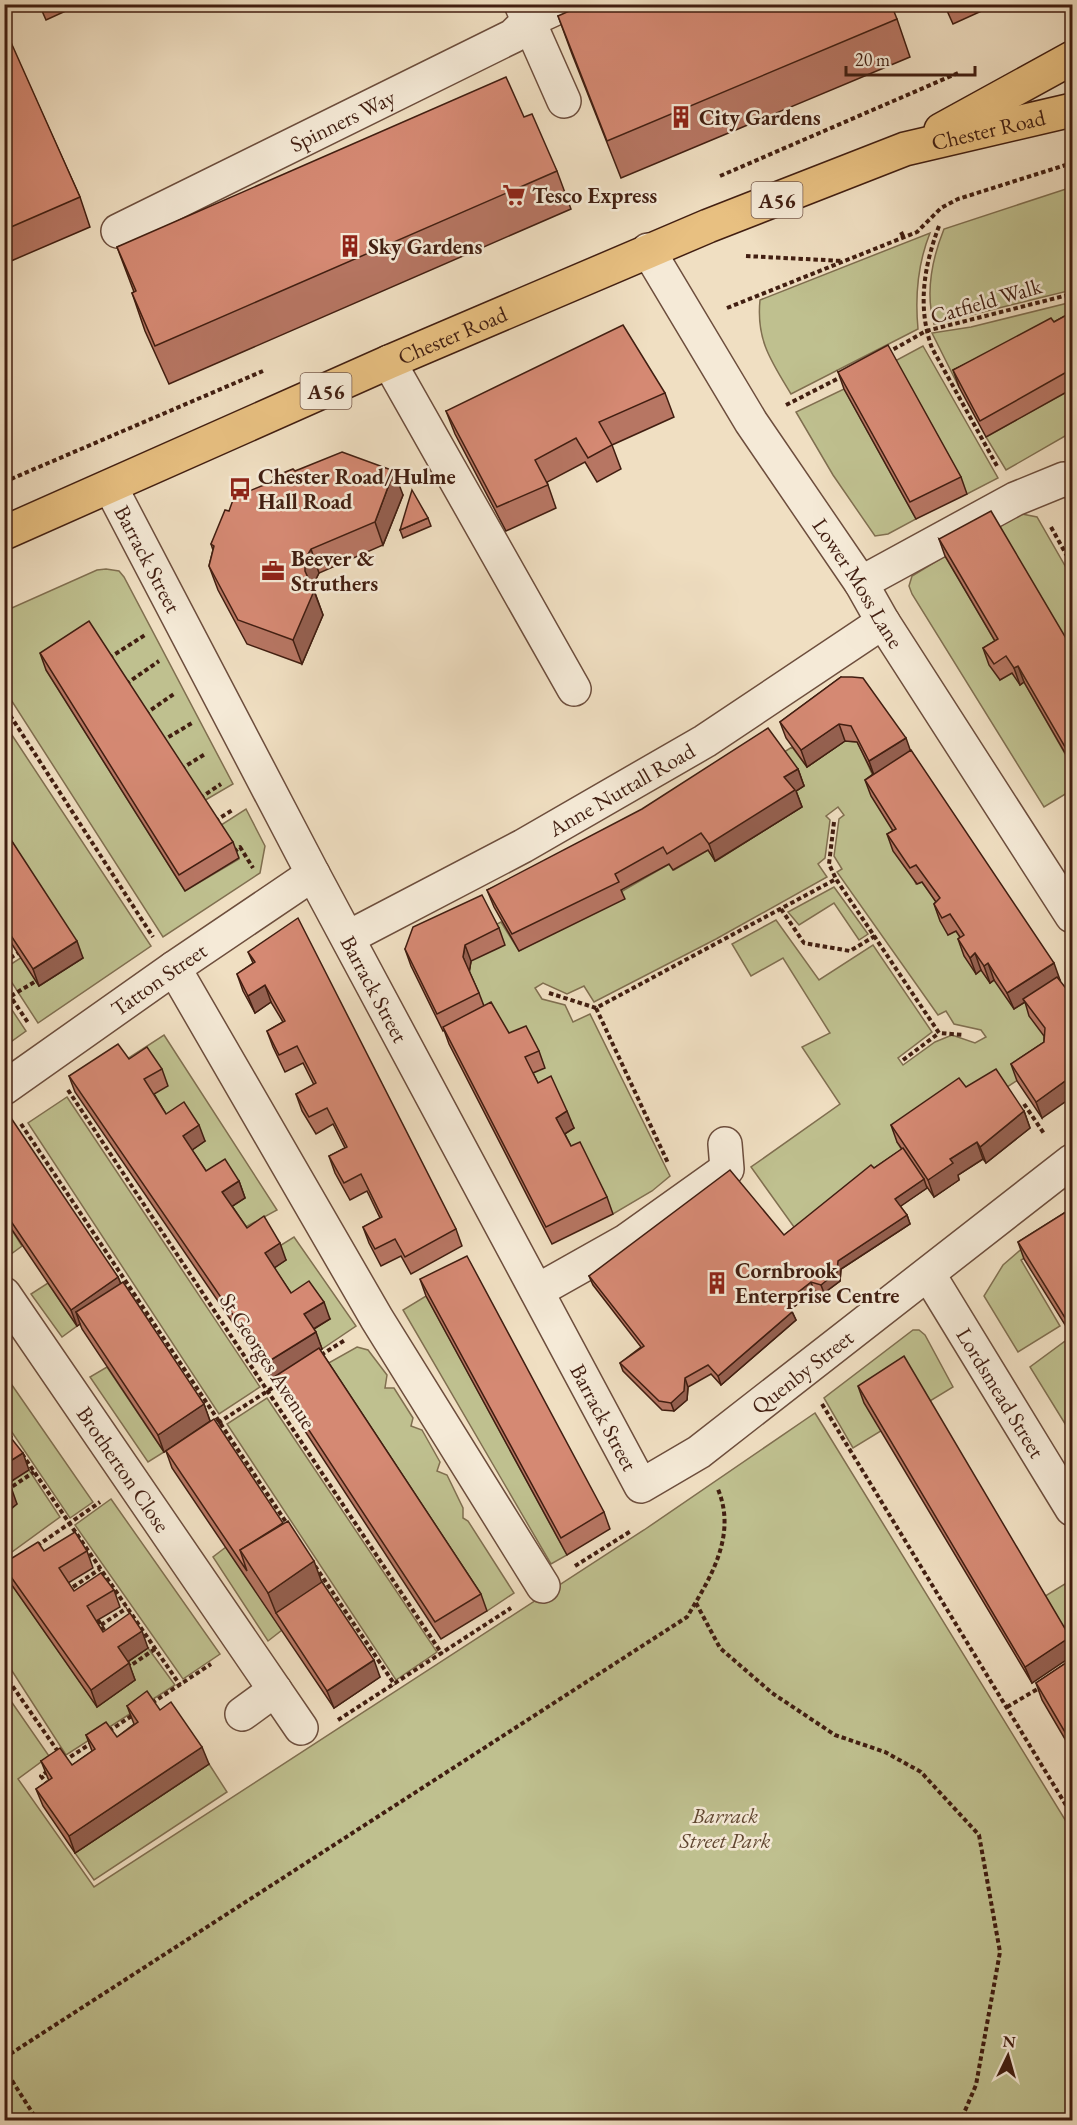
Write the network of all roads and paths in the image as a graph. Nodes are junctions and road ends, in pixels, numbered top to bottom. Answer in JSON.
{"nodes":[{"id":1,"x":565,"y":4,"type":"edge"},
{"id":2,"x":524,"y":13,"type":"edge"},
{"id":3,"x":1072,"y":58,"type":"edge"},
{"id":4,"x":564,"y":101,"type":"dead end"},
{"id":5,"x":1072,"y":110,"type":"edge"},
{"id":6,"x":848,"y":121,"type":"dead end"},
{"id":7,"x":850,"y":127,"type":"dead end"},
{"id":8,"x":905,"y":150,"type":"junction"},
{"id":9,"x":1072,"y":163,"type":"edge"},
{"id":10,"x":939,"y":226,"type":"dead end"},
{"id":11,"x":118,"y":231,"type":"dead end"},
{"id":12,"x":901,"y":232,"type":"dead end"},
{"id":13,"x":904,"y":238,"type":"junction"},
{"id":14,"x":648,"y":250,"type":"junction"},
{"id":15,"x":1072,"y":294,"type":"edge"},
{"id":16,"x":691,"y":326,"type":"junction"},
{"id":17,"x":926,"y":331,"type":"junction"},
{"id":18,"x":885,"y":354,"type":"edge"},
{"id":19,"x":389,"y":362,"type":"junction"},
{"id":20,"x":845,"y":375,"type":"edge"},
{"id":21,"x":782,"y":408,"type":"dead end"},
{"id":22,"x":999,"y":469,"type":"dead end"},
{"id":23,"x":1072,"y":482,"type":"edge"},
{"id":24,"x":111,"y":488,"type":"junction"},
{"id":25,"x":1050,"y":526,"type":"dead end"},
{"id":26,"x":4,"y":533,"type":"edge"},
{"id":27,"x":1072,"y":565,"type":"edge"},
{"id":28,"x":861,"y":583,"type":"junction"},
{"id":29,"x":883,"y":622,"type":"junction"},
{"id":30,"x":153,"y":630,"type":"dead end"},
{"id":31,"x":167,"y":655,"type":"dead end"},
{"id":32,"x":108,"y":659,"type":"edge"},
{"id":33,"x":125,"y":684,"type":"edge"},
{"id":34,"x":574,"y":689,"type":"dead end"},
{"id":35,"x":177,"y":692,"type":"dead end"},
{"id":36,"x":6,"y":708,"type":"dead end"},
{"id":37,"x":145,"y":714,"type":"edge"},
{"id":38,"x":201,"y":718,"type":"dead end"},
{"id":39,"x":162,"y":741,"type":"edge"},
{"id":40,"x":208,"y":752,"type":"dead end"},
{"id":41,"x":181,"y":769,"type":"edge"},
{"id":42,"x":225,"y":781,"type":"dead end"},
{"id":43,"x":199,"y":799,"type":"edge"},
{"id":44,"x":239,"y":806,"type":"dead end"},
{"id":45,"x":215,"y":822,"type":"edge"},
{"id":46,"x":834,"y":822,"type":"dead end"},
{"id":47,"x":234,"y":852,"type":"edge"},
{"id":48,"x":256,"y":872,"type":"dead end"},
{"id":49,"x":313,"y":874,"type":"junction"},
{"id":50,"x":836,"y":879,"type":"junction"},
{"id":51,"x":781,"y":909,"type":"junction"},
{"id":52,"x":1072,"y":916,"type":"edge"},
{"id":53,"x":875,"y":936,"type":"junction"},
{"id":54,"x":349,"y":937,"type":"junction"},
{"id":55,"x":155,"y":940,"type":"dead end"},
{"id":56,"x":18,"y":953,"type":"edge"},
{"id":57,"x":4,"y":962,"type":"edge"},
{"id":58,"x":174,"y":968,"type":"junction"},
{"id":59,"x":36,"y":981,"type":"edge"},
{"id":60,"x":4,"y":987,"type":"edge"},
{"id":61,"x":549,"y":993,"type":"dead end"},
{"id":62,"x":11,"y":996,"type":"junction"},
{"id":63,"x":597,"y":1008,"type":"junction"},
{"id":64,"x":36,"y":1032,"type":"dead end"},
{"id":65,"x":939,"y":1033,"type":"junction"},
{"id":66,"x":964,"y":1035,"type":"dead end"},
{"id":67,"x":903,"y":1060,"type":"dead end"},
{"id":68,"x":66,"y":1087,"type":"dead end"},
{"id":69,"x":4,"y":1088,"type":"edge"},
{"id":70,"x":1024,"y":1104,"type":"edge"},
{"id":71,"x":19,"y":1121,"type":"dead end"},
{"id":72,"x":725,"y":1144,"type":"dead end"},
{"id":73,"x":1060,"y":1151,"type":"edge"},
{"id":74,"x":669,"y":1164,"type":"dead end"},
{"id":75,"x":929,"y":1275,"type":"junction"},
{"id":76,"x":537,"y":1291,"type":"junction"},
{"id":77,"x":4,"y":1294,"type":"edge"},
{"id":78,"x":354,"y":1333,"type":"dead end"},
{"id":79,"x":316,"y":1359,"type":"edge"},
{"id":80,"x":287,"y":1378,"type":"edge"},
{"id":81,"x":268,"y":1391,"type":"junction"},
{"id":82,"x":817,"y":1395,"type":"dead end"},
{"id":83,"x":220,"y":1422,"type":"junction"},
{"id":84,"x":211,"y":1428,"type":"edge"},
{"id":85,"x":4,"y":1429,"type":"edge"},
{"id":86,"x":6,"y":1435,"type":"edge"},
{"id":87,"x":34,"y":1472,"type":"junction"},
{"id":88,"x":133,"y":1480,"type":"junction"},
{"id":89,"x":7,"y":1484,"type":"edge"},
{"id":90,"x":716,"y":1485,"type":"dead end"},
{"id":91,"x":641,"y":1486,"type":"joint"},
{"id":92,"x":1072,"y":1509,"type":"edge"},
{"id":93,"x":69,"y":1523,"type":"junction"},
{"id":94,"x":291,"y":1529,"type":"edge"},
{"id":95,"x":631,"y":1531,"type":"dead end"},
{"id":96,"x":82,"y":1542,"type":"junction"},
{"id":97,"x":73,"y":1547,"type":"edge"},
{"id":98,"x":32,"y":1549,"type":"edge"},
{"id":99,"x":310,"y":1558,"type":"edge"},
{"id":100,"x":100,"y":1569,"type":"junction"},
{"id":101,"x":110,"y":1582,"type":"junction"},
{"id":102,"x":543,"y":1587,"type":"junction"},
{"id":103,"x":100,"y":1588,"type":"edge"},
{"id":104,"x":77,"y":1593,"type":"edge"},
{"id":105,"x":696,"y":1603,"type":"junction"},
{"id":106,"x":127,"y":1608,"type":"junction"},
{"id":107,"x":139,"y":1625,"type":"junction"},
{"id":108,"x":129,"y":1631,"type":"edge"},
{"id":109,"x":111,"y":1642,"type":"edge"},
{"id":110,"x":244,"y":1642,"type":"junction"},
{"id":111,"x":155,"y":1649,"type":"junction"},
{"id":112,"x":442,"y":1654,"type":"junction"},
{"id":113,"x":127,"y":1662,"type":"edge"},
{"id":114,"x":4,"y":1674,"type":"edge"},
{"id":115,"x":180,"y":1685,"type":"junction"},
{"id":116,"x":395,"y":1685,"type":"junction"},
{"id":117,"x":1044,"y":1685,"type":"edge"},
{"id":118,"x":275,"y":1690,"type":"junction"},
{"id":119,"x":154,"y":1702,"type":"junction"},
{"id":120,"x":1007,"y":1707,"type":"junction"},
{"id":121,"x":145,"y":1708,"type":"edge"},
{"id":122,"x":161,"y":1711,"type":"edge"},
{"id":123,"x":136,"y":1713,"type":"edge"},
{"id":124,"x":242,"y":1714,"type":"dead end"},
{"id":125,"x":127,"y":1719,"type":"junction"},
{"id":126,"x":132,"y":1728,"type":"edge"},
{"id":127,"x":301,"y":1728,"type":"joint"},
{"id":128,"x":111,"y":1730,"type":"junction"},
{"id":129,"x":117,"y":1738,"type":"edge"},
{"id":130,"x":85,"y":1748,"type":"junction"},
{"id":131,"x":90,"y":1756,"type":"edge"},
{"id":132,"x":65,"y":1760,"type":"junction"},
{"id":133,"x":73,"y":1768,"type":"edge"},
{"id":134,"x":53,"y":1793,"type":"edge"},
{"id":135,"x":1072,"y":1815,"type":"edge"},
{"id":136,"x":4,"y":2058,"type":"edge"},
{"id":137,"x":4,"y":2068,"type":"edge"},
{"id":138,"x":37,"y":2121,"type":"edge"},
{"id":139,"x":961,"y":2121,"type":"edge"}],
"edges":[{"from":1,"to":2,"type":"street","name":"Spinners Way"},
{"from":2,"to":4,"type":"street"},
{"from":2,"to":11,"type":"street","name":"Spinners Way"},
{"from":3,"to":8,"type":"highway","name":"Chester Road","number":"A56"},
{"from":5,"to":8,"type":"highway","name":"Chester Road","number":"A56"},
{"from":6,"to":7,"type":"path"},
{"from":8,"to":14,"type":"highway","name":"Chester Road","number":"A56"},
{"from":9,"to":13,"type":"path"},
{"from":10,"to":17,"type":"path"},
{"from":12,"to":13,"type":"path"},
{"from":13,"to":16,"type":"path"},
{"from":14,"to":16,"type":"street","name":"Lower Moss Lane"},
{"from":14,"to":19,"type":"highway","name":"Chester Road","number":"A56"},
{"from":15,"to":17,"type":"path","name":"Catfield Walk"},
{"from":16,"to":28,"type":"street","name":"Lower Moss Lane"},
{"from":17,"to":18,"type":"path"},
{"from":17,"to":22,"type":"path","name":"Catfield Walk"},
{"from":19,"to":24,"type":"highway","name":"Chester Road","number":"A56"},
{"from":19,"to":34,"type":"street"},
{"from":20,"to":21,"type":"path"},
{"from":23,"to":28,"type":"street"},
{"from":24,"to":26,"type":"highway","name":"Chester Road","number":"A56"},
{"from":24,"to":49,"type":"street","name":"Barrack Street"},
{"from":25,"to":27,"type":"path"},
{"from":28,"to":29,"type":"street","name":"Lower Moss Lane"},
{"from":29,"to":52,"type":"street","name":"Lower Moss Lane"},
{"from":29,"to":54,"type":"street","name":"Anne Nuttall Road"},
{"from":30,"to":32,"type":"path"},
{"from":31,"to":33,"type":"path"},
{"from":35,"to":37,"type":"path"},
{"from":36,"to":55,"type":"path"},
{"from":38,"to":39,"type":"path"},
{"from":40,"to":41,"type":"path"},
{"from":42,"to":43,"type":"path"},
{"from":44,"to":45,"type":"path"},
{"from":46,"to":50,"type":"path"},
{"from":47,"to":48,"type":"path"},
{"from":49,"to":54,"type":"street","name":"Barrack Street"},
{"from":49,"to":58,"type":"street","name":"Tatton Street"},
{"from":50,"to":51,"type":"path"},
{"from":50,"to":53,"type":"path"},
{"from":51,"to":53,"type":"path"},
{"from":51,"to":63,"type":"path"},
{"from":53,"to":65,"type":"path"},
{"from":54,"to":76,"type":"street","name":"Barrack Street"},
{"from":56,"to":57,"type":"path"},
{"from":58,"to":69,"type":"street","name":"Tatton Street"},
{"from":58,"to":102,"type":"street"},
{"from":59,"to":62,"type":"path"},
{"from":60,"to":62,"type":"path"},
{"from":61,"to":63,"type":"path"},
{"from":62,"to":64,"type":"path"},
{"from":63,"to":74,"type":"path"},
{"from":65,"to":66,"type":"path"},
{"from":65,"to":67,"type":"path"},
{"from":68,"to":81,"type":"path","name":"St Georges Avenue"},
{"from":70,"to":73,"type":"path"},
{"from":71,"to":83,"type":"path"},
{"from":72,"to":76,"type":"street"},
{"from":73,"to":75,"type":"street","name":"Quenby Street"},
{"from":75,"to":91,"type":"street","name":"Quenby Street"},
{"from":75,"to":92,"type":"street","name":"Lordsmead Street"},
{"from":76,"to":91,"type":"street","name":"Barrack Street"},
{"from":77,"to":88,"type":"street","name":"Brotherton Close"},
{"from":78,"to":79,"type":"path"},
{"from":80,"to":81,"type":"path"},
{"from":81,"to":83,"type":"path"},
{"from":81,"to":112,"type":"path","name":"St Georges Avenue"},
{"from":82,"to":120,"type":"path"},
{"from":83,"to":84,"type":"path"},
{"from":83,"to":94,"type":"path"},
{"from":85,"to":86,"type":"path"},
{"from":86,"to":87,"type":"path"},
{"from":87,"to":89,"type":"path"},
{"from":87,"to":93,"type":"path"},
{"from":88,"to":93,"type":"path"},
{"from":88,"to":110,"type":"street","name":"Brotherton Close"},
{"from":90,"to":105,"type":"path"},
{"from":93,"to":96,"type":"path"},
{"from":93,"to":98,"type":"path"},
{"from":95,"to":102,"type":"path"},
{"from":96,"to":97,"type":"path"},
{"from":96,"to":100,"type":"path"},
{"from":99,"to":116,"type":"path"},
{"from":100,"to":101,"type":"path"},
{"from":100,"to":104,"type":"path"},
{"from":101,"to":103,"type":"path"},
{"from":101,"to":106,"type":"path"},
{"from":102,"to":112,"type":"path"},
{"from":105,"to":136,"type":"path"},
{"from":105,"to":139,"type":"path"},
{"from":106,"to":107,"type":"path"},
{"from":106,"to":109,"type":"path"},
{"from":107,"to":108,"type":"path"},
{"from":107,"to":111,"type":"path"},
{"from":110,"to":115,"type":"path"},
{"from":110,"to":118,"type":"street","name":"Brotherton Close"},
{"from":111,"to":113,"type":"path"},
{"from":111,"to":115,"type":"path"},
{"from":112,"to":116,"type":"path"},
{"from":114,"to":132,"type":"path"},
{"from":115,"to":119,"type":"path"},
{"from":116,"to":127,"type":"path"},
{"from":117,"to":120,"type":"path"},
{"from":118,"to":124,"type":"street"},
{"from":118,"to":127,"type":"street","name":"Brotherton Close"},
{"from":119,"to":121,"type":"path"},
{"from":119,"to":122,"type":"path"},
{"from":120,"to":135,"type":"path"},
{"from":123,"to":125,"type":"path"},
{"from":125,"to":126,"type":"path"},
{"from":125,"to":128,"type":"path"},
{"from":128,"to":129,"type":"path"},
{"from":128,"to":130,"type":"path"},
{"from":130,"to":131,"type":"path"},
{"from":130,"to":132,"type":"path"},
{"from":132,"to":133,"type":"path"},
{"from":132,"to":134,"type":"path"},
{"from":137,"to":138,"type":"path"}]}
